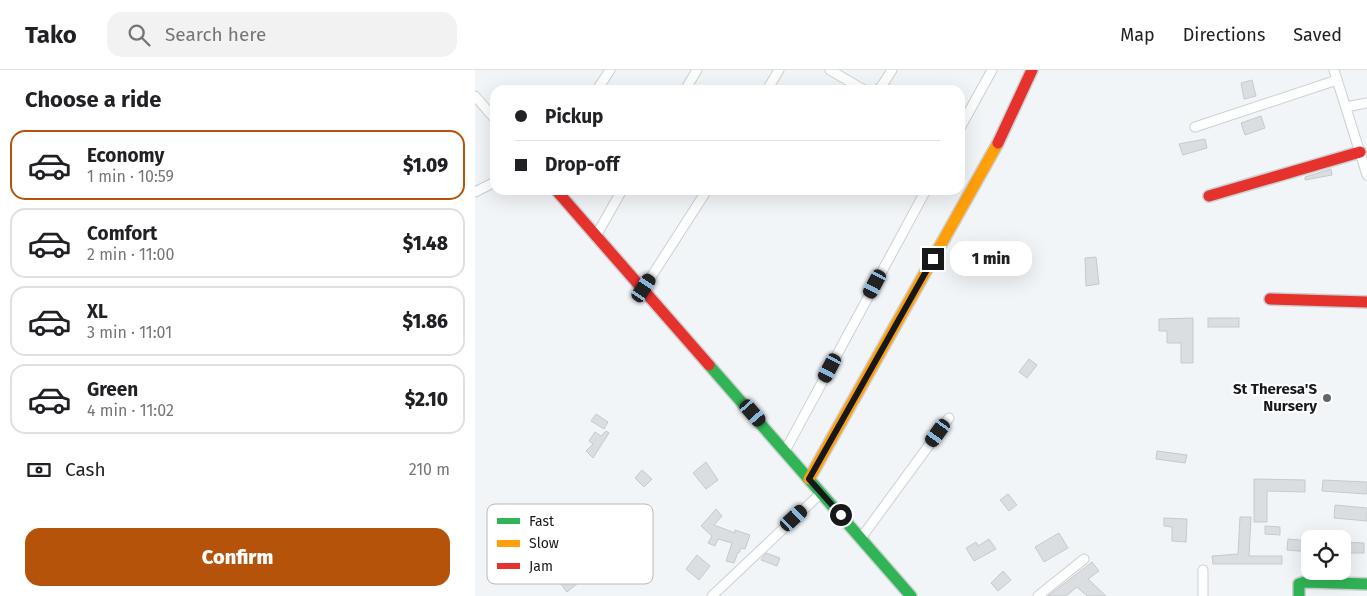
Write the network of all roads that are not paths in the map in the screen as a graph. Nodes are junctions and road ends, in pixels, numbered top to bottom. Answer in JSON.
{"nodes":[{"id":1,"x":611,"y":70,"type":"edge"},
{"id":2,"x":697,"y":70,"type":"edge"},
{"id":3,"x":779,"y":70,"type":"edge"},
{"id":4,"x":829,"y":70,"type":"edge"},
{"id":5,"x":892,"y":70,"type":"edge"},
{"id":6,"x":992,"y":70,"type":"edge"},
{"id":7,"x":1033,"y":70,"type":"edge"},
{"id":8,"x":1333,"y":70,"type":"edge"},
{"id":9,"x":1337,"y":80,"type":"junction"},
{"id":10,"x":600,"y":85,"type":"edge"},
{"id":11,"x":688,"y":85,"type":"edge"},
{"id":12,"x":770,"y":85,"type":"edge"},
{"id":13,"x":855,"y":85,"type":"edge"},
{"id":14,"x":881,"y":85,"type":"edge"},
{"id":15,"x":475,"y":96,"type":"edge"},
{"id":16,"x":1367,"y":103,"type":"edge"},
{"id":17,"x":1346,"y":107,"type":"junction"},
{"id":18,"x":490,"y":113,"type":"edge"},
{"id":19,"x":965,"y":119,"type":"edge"},
{"id":20,"x":1195,"y":127,"type":"dead end"},
{"id":21,"x":1360,"y":152,"type":"junction"},
{"id":22,"x":1367,"y":175,"type":"edge"},
{"id":23,"x":490,"y":184,"type":"edge"},
{"id":24,"x":475,"y":192,"type":"edge"},
{"id":25,"x":560,"y":195,"type":"edge"},
{"id":26,"x":619,"y":195,"type":"edge"},
{"id":27,"x":704,"y":195,"type":"edge"},
{"id":28,"x":923,"y":195,"type":"edge"},
{"id":29,"x":1209,"y":196,"type":"dead end"},
{"id":30,"x":596,"y":236,"type":"junction"},
{"id":31,"x":644,"y":288,"type":"junction"},
{"id":32,"x":1270,"y":299,"type":"dead end"},
{"id":33,"x":1367,"y":302,"type":"edge"},
{"id":34,"x":949,"y":418,"type":"dead end"},
{"id":35,"x":785,"y":451,"type":"junction"},
{"id":36,"x":809,"y":479,"type":"junction"},
{"id":37,"x":821,"y":492,"type":"junction"},
{"id":38,"x":861,"y":538,"type":"junction"},
{"id":39,"x":1084,"y":559,"type":"dead end"},
{"id":40,"x":1203,"y":570,"type":"dead end"},
{"id":41,"x":1367,"y":584,"type":"edge"},
{"id":42,"x":712,"y":596,"type":"edge"},
{"id":43,"x":911,"y":596,"type":"edge"},
{"id":44,"x":1038,"y":596,"type":"edge"},
{"id":45,"x":1203,"y":596,"type":"edge"},
{"id":46,"x":1299,"y":596,"type":"edge"}],
"edges":[{"from":1,"to":10,"type":"street"},
{"from":2,"to":11,"type":"street"},
{"from":3,"to":12,"type":"street"},
{"from":4,"to":13,"type":"street"},
{"from":5,"to":14,"type":"street"},
{"from":6,"to":19,"type":"street"},
{"from":7,"to":36,"type":"street"},
{"from":8,"to":9,"type":"street"},
{"from":9,"to":17,"type":"street"},
{"from":9,"to":20,"type":"street"},
{"from":15,"to":18,"type":"street"},
{"from":16,"to":17,"type":"street"},
{"from":17,"to":21,"type":"street"},
{"from":21,"to":22,"type":"street"},
{"from":21,"to":29,"type":"street"},
{"from":23,"to":24,"type":"street"},
{"from":25,"to":30,"type":"street"},
{"from":26,"to":30,"type":"street"},
{"from":27,"to":31,"type":"street"},
{"from":28,"to":35,"type":"street"},
{"from":30,"to":31,"type":"street"},
{"from":31,"to":35,"type":"street"},
{"from":32,"to":33,"type":"street"},
{"from":34,"to":38,"type":"street"},
{"from":35,"to":36,"type":"street"},
{"from":36,"to":37,"type":"street"},
{"from":37,"to":38,"type":"street"},
{"from":37,"to":42,"type":"street"},
{"from":38,"to":43,"type":"street"},
{"from":39,"to":44,"type":"street"},
{"from":40,"to":45,"type":"street"},
{"from":41,"to":46,"type":"street"}]}
